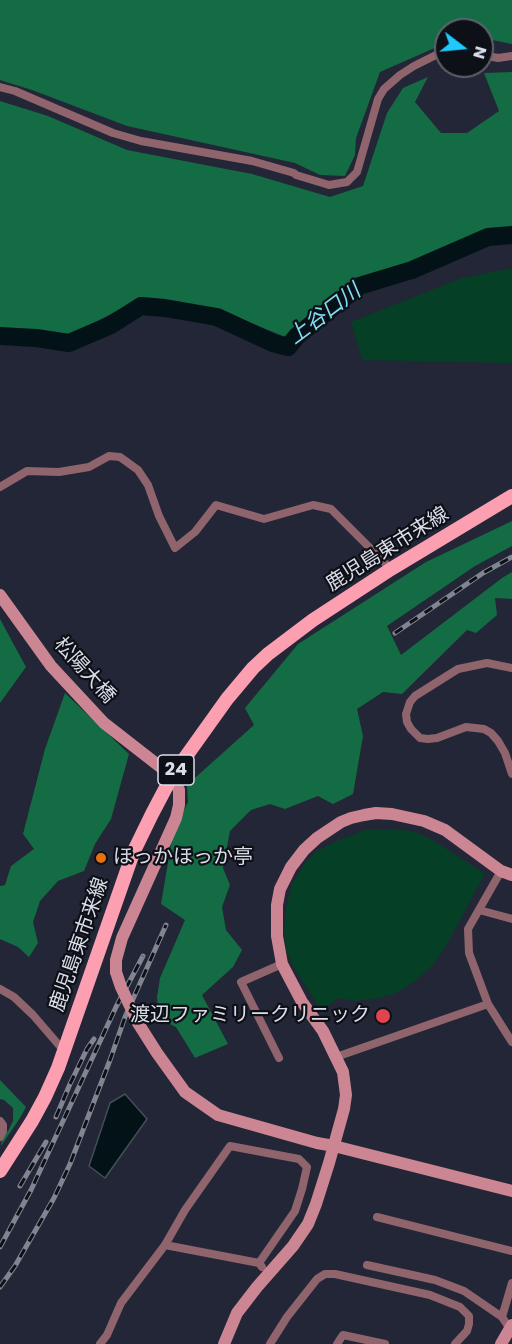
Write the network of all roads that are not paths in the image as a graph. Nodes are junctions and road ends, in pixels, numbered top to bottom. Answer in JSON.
{"nodes":[{"id":1,"x":434,"y":56,"type":"edge"},
{"id":2,"x":512,"y":56,"type":"edge"},
{"id":3,"x":494,"y":57,"type":"edge"},
{"id":4,"x":0,"y":87,"type":"edge"},
{"id":5,"x":0,"y":488,"type":"edge"},
{"id":6,"x":512,"y":496,"type":"edge"},
{"id":7,"x":392,"y":569,"type":"junction"},
{"id":8,"x":0,"y":595,"type":"edge"},
{"id":9,"x":512,"y":668,"type":"edge"},
{"id":10,"x":512,"y":774,"type":"edge"},
{"id":11,"x":172,"y":776,"type":"junction"},
{"id":12,"x":506,"y":873,"type":"edge"},
{"id":13,"x":479,"y":910,"type":"junction"},
{"id":14,"x":512,"y":919,"type":"edge"},
{"id":15,"x":282,"y":964,"type":"junction"},
{"id":16,"x":0,"y":989,"type":"edge"},
{"id":17,"x":488,"y":1004,"type":"junction"},
{"id":18,"x":512,"y":1042,"type":"edge"},
{"id":19,"x":64,"y":1051,"type":"junction"},
{"id":20,"x":279,"y":1058,"type":"dead end"},
{"id":21,"x":336,"y":1058,"type":"junction"},
{"id":22,"x":0,"y":1121,"type":"edge"},
{"id":23,"x":0,"y":1137,"type":"edge"},
{"id":24,"x":334,"y":1146,"type":"junction"},
{"id":25,"x":0,"y":1170,"type":"edge"},
{"id":26,"x":512,"y":1191,"type":"edge"},
{"id":27,"x":377,"y":1217,"type":"dead end"},
{"id":28,"x":165,"y":1245,"type":"junction"},
{"id":29,"x":512,"y":1251,"type":"edge"},
{"id":30,"x":259,"y":1263,"type":"junction"},
{"id":31,"x":367,"y":1265,"type":"dead end"},
{"id":32,"x":268,"y":1274,"type":"junction"},
{"id":33,"x":512,"y":1283,"type":"edge"},
{"id":34,"x":508,"y":1324,"type":"edge"},
{"id":35,"x":100,"y":1344,"type":"edge"},
{"id":36,"x":224,"y":1344,"type":"edge"},
{"id":37,"x":270,"y":1344,"type":"edge"},
{"id":38,"x":337,"y":1344,"type":"edge"},
{"id":39,"x":386,"y":1344,"type":"edge"},
{"id":40,"x":455,"y":1344,"type":"edge"},
{"id":41,"x":501,"y":1344,"type":"edge"}],
"edges":[{"from":1,"to":4,"type":"street"},
{"from":2,"to":3,"type":"street"},
{"from":5,"to":7,"type":"street"},
{"from":6,"to":7,"type":"main road","name":"鹿児島東市来線","number":"24"},
{"from":7,"to":11,"type":"main road","name":"鹿児島東市来線","number":"24"},
{"from":8,"to":11,"type":"street","name":"松陽大橋"},
{"from":9,"to":10,"type":"street"},
{"from":11,"to":19,"type":"main road","name":"鹿児島東市来線","number":"24"},
{"from":11,"to":24,"type":"street","bridge":true},
{"from":12,"to":13,"type":"street"},
{"from":12,"to":15,"type":"street"},
{"from":13,"to":14,"type":"street"},
{"from":13,"to":17,"type":"street"},
{"from":15,"to":20,"type":"street"},
{"from":15,"to":21,"type":"street"},
{"from":16,"to":19,"type":"street"},
{"from":17,"to":18,"type":"street"},
{"from":17,"to":21,"type":"street"},
{"from":19,"to":25,"type":"main road","name":"鹿児島東市来線","number":"24"},
{"from":21,"to":24,"type":"street"},
{"from":22,"to":23,"type":"street"},
{"from":24,"to":26,"type":"street"},
{"from":24,"to":32,"type":"street"},
{"from":27,"to":29,"type":"street"},
{"from":28,"to":30,"type":"street"},
{"from":28,"to":30,"type":"street"},
{"from":28,"to":35,"type":"street"},
{"from":30,"to":32,"type":"street"},
{"from":31,"to":34,"type":"street"},
{"from":32,"to":36,"type":"street"},
{"from":33,"to":34,"type":"street"},
{"from":34,"to":41,"type":"street"},
{"from":37,"to":40,"type":"street"},
{"from":38,"to":39,"type":"street"}]}
